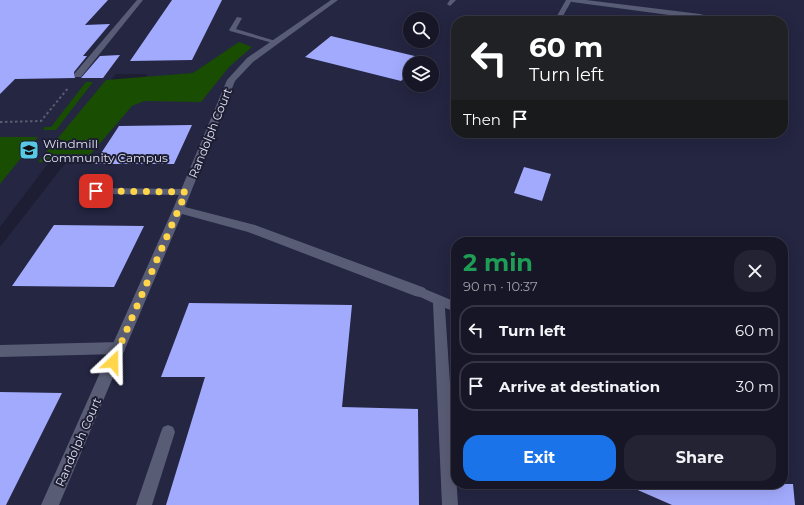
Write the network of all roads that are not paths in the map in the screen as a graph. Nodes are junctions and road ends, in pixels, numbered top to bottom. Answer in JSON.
{"nodes":[{"id":1,"x":140,"y":0,"type":"edge"},
{"id":2,"x":335,"y":0,"type":"edge"},
{"id":3,"x":569,"y":0,"type":"edge"},
{"id":4,"x":572,"y":0,"type":"edge"},
{"id":5,"x":560,"y":16,"type":"edge"},
{"id":6,"x":700,"y":16,"type":"edge"},
{"id":7,"x":239,"y":18,"type":"dead end"},
{"id":8,"x":276,"y":42,"type":"junction"},
{"id":9,"x":78,"y":75,"type":"road end"},
{"id":10,"x":96,"y":191,"type":"dead end"},
{"id":11,"x":186,"y":192,"type":"junction"},
{"id":12,"x":179,"y":209,"type":"junction"},
{"id":13,"x":420,"y":292,"type":"joint"},
{"id":14,"x":439,"y":300,"type":"junction"},
{"id":15,"x":451,"y":305,"type":"edge"},
{"id":16,"x":119,"y":348,"type":"junction"},
{"id":17,"x":0,"y":351,"type":"edge"},
{"id":18,"x":168,"y":432,"type":"dead end"},
{"id":19,"x":50,"y":505,"type":"edge"},
{"id":20,"x":144,"y":505,"type":"edge"},
{"id":21,"x":450,"y":505,"type":"edge"}],
"edges":[{"from":1,"to":9,"type":"lane"},
{"from":2,"to":8,"type":"street","name":"Randolph Court"},
{"from":3,"to":5,"type":"street"},
{"from":4,"to":6,"type":"lane"},
{"from":7,"to":8,"type":"lane"},
{"from":8,"to":11,"type":"street","name":"Randolph Court"},
{"from":10,"to":11,"type":"lane"},
{"from":11,"to":12,"type":"street","name":"Randolph Court"},
{"from":12,"to":13,"type":"street"},
{"from":12,"to":16,"type":"street","name":"Randolph Court"},
{"from":13,"to":14,"type":"lane"},
{"from":14,"to":15,"type":"lane"},
{"from":14,"to":21,"type":"lane"},
{"from":16,"to":17,"type":"lane"},
{"from":16,"to":19,"type":"street","name":"Randolph Court"},
{"from":18,"to":20,"type":"lane"}]}
